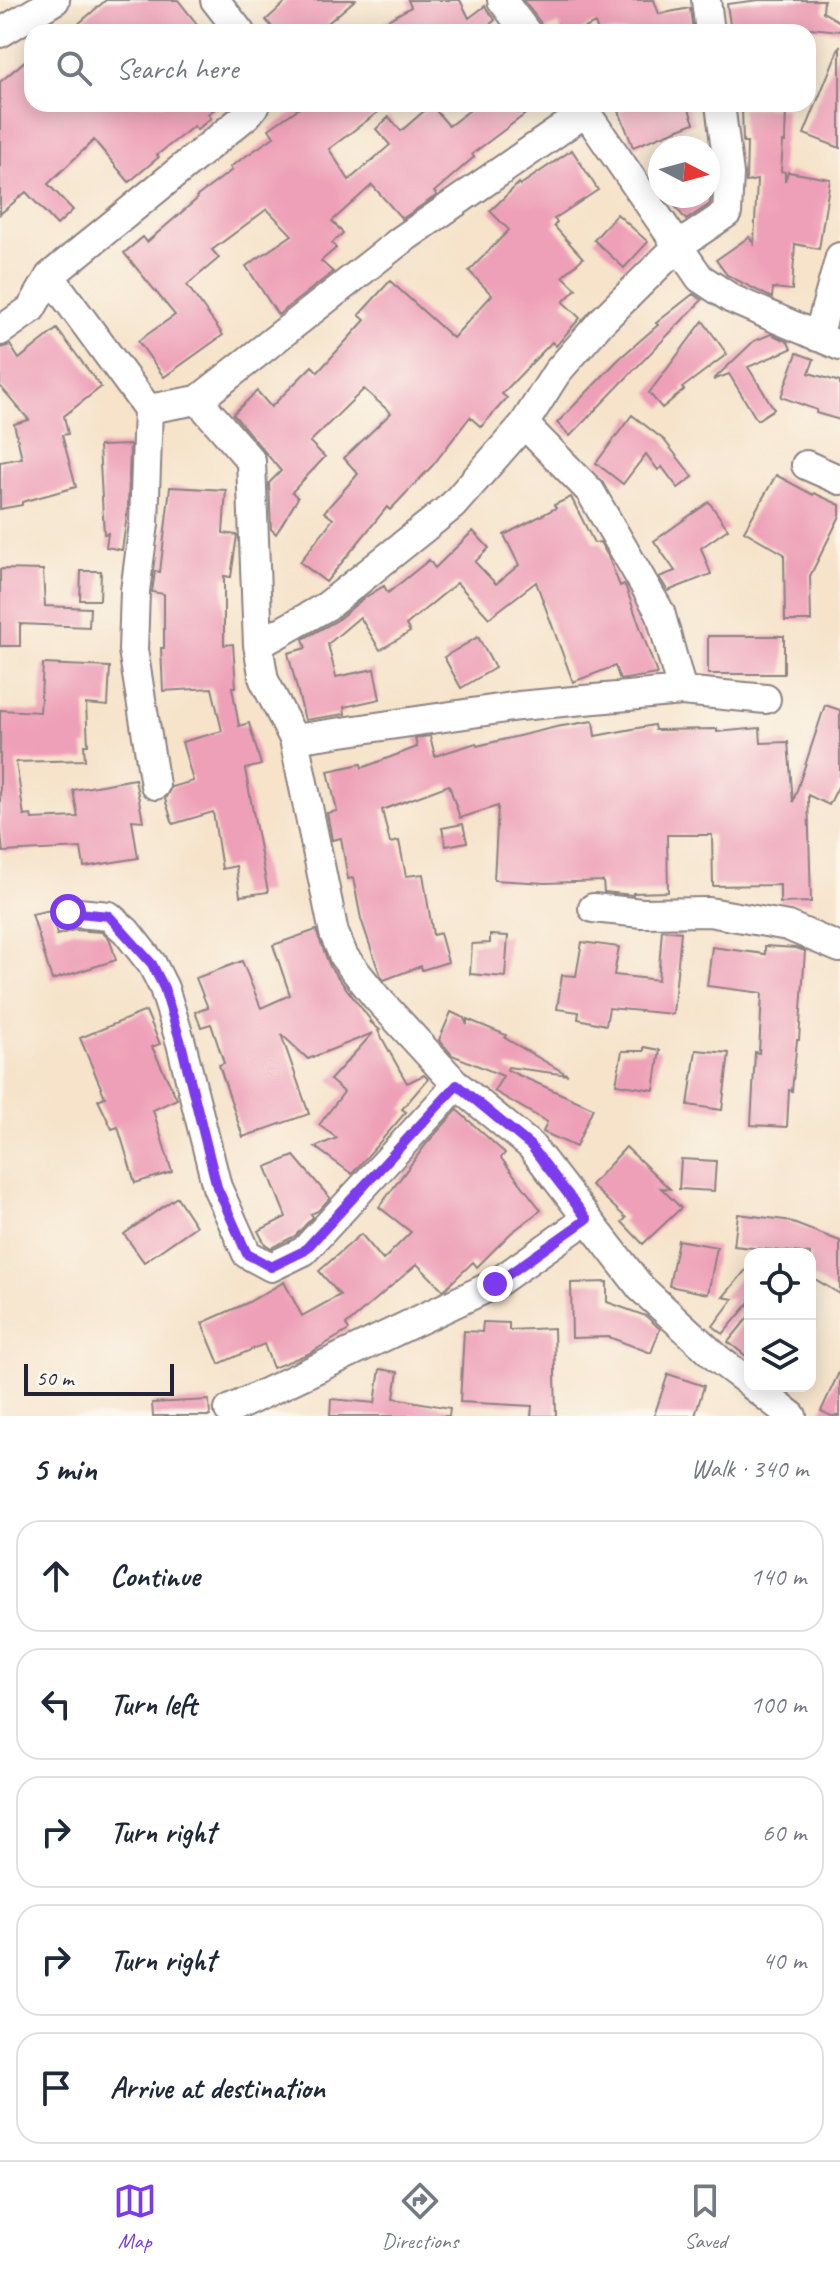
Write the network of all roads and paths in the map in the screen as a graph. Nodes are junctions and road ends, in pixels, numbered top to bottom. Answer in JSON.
{"nodes":[{"id":1,"x":55,"y":0,"type":"edge"},
{"id":2,"x":215,"y":0,"type":"edge"},
{"id":3,"x":502,"y":0,"type":"edge"},
{"id":4,"x":706,"y":0,"type":"edge"},
{"id":5,"x":234,"y":24,"type":"edge"},
{"id":6,"x":520,"y":24,"type":"edge"},
{"id":7,"x":709,"y":24,"type":"edge"},
{"id":8,"x":0,"y":33,"type":"edge"},
{"id":9,"x":249,"y":112,"type":"edge"},
{"id":10,"x":577,"y":112,"type":"edge"},
{"id":11,"x":586,"y":112,"type":"edge"},
{"id":12,"x":721,"y":112,"type":"edge"},
{"id":13,"x":678,"y":246,"type":"junction"},
{"id":14,"x":840,"y":257,"type":"edge"},
{"id":15,"x":50,"y":276,"type":"junction"},
{"id":16,"x":0,"y":331,"type":"edge"},
{"id":17,"x":829,"y":341,"type":"edge"},
{"id":18,"x":198,"y":400,"type":"junction"},
{"id":19,"x":148,"y":409,"type":"junction"},
{"id":20,"x":524,"y":424,"type":"junction"},
{"id":21,"x":806,"y":465,"type":"dead end"},
{"id":22,"x":840,"y":480,"type":"edge"},
{"id":23,"x":258,"y":645,"type":"junction"},
{"id":24,"x":682,"y":691,"type":"junction"},
{"id":25,"x":766,"y":699,"type":"dead end"},
{"id":26,"x":294,"y":739,"type":"junction"},
{"id":27,"x":155,"y":785,"type":"dead end"},
{"id":28,"x":593,"y":908,"type":"dead end"},
{"id":29,"x":68,"y":912,"type":"dead end"},
{"id":30,"x":840,"y":948,"type":"edge"},
{"id":31,"x":457,"y":1085,"type":"junction"},
{"id":32,"x":587,"y":1219,"type":"junction"},
{"id":33,"x":744,"y":1379,"type":"edge"},
{"id":34,"x":761,"y":1392,"type":"edge"},
{"id":35,"x":229,"y":1410,"type":"dead end"},
{"id":36,"x":792,"y":1416,"type":"edge"}],
"edges":[{"from":1,"to":8,"type":"street"},
{"from":2,"to":5,"type":"street"},
{"from":3,"to":6,"type":"street"},
{"from":4,"to":7,"type":"street"},
{"from":9,"to":15,"type":"street"},
{"from":10,"to":18,"type":"street"},
{"from":11,"to":13,"type":"street"},
{"from":12,"to":13,"type":"street"},
{"from":13,"to":17,"type":"street"},
{"from":13,"to":20,"type":"street"},
{"from":14,"to":17,"type":"street"},
{"from":15,"to":16,"type":"street"},
{"from":15,"to":19,"type":"street"},
{"from":18,"to":19,"type":"street"},
{"from":18,"to":23,"type":"street"},
{"from":19,"to":27,"type":"street"},
{"from":20,"to":23,"type":"street"},
{"from":20,"to":24,"type":"street"},
{"from":21,"to":22,"type":"street"},
{"from":23,"to":26,"type":"street"},
{"from":24,"to":25,"type":"street"},
{"from":24,"to":26,"type":"street"},
{"from":26,"to":31,"type":"street"},
{"from":28,"to":30,"type":"street"},
{"from":29,"to":31,"type":"street"},
{"from":31,"to":32,"type":"street"},
{"from":32,"to":33,"type":"street"},
{"from":32,"to":35,"type":"street"},
{"from":34,"to":36,"type":"street"}]}
